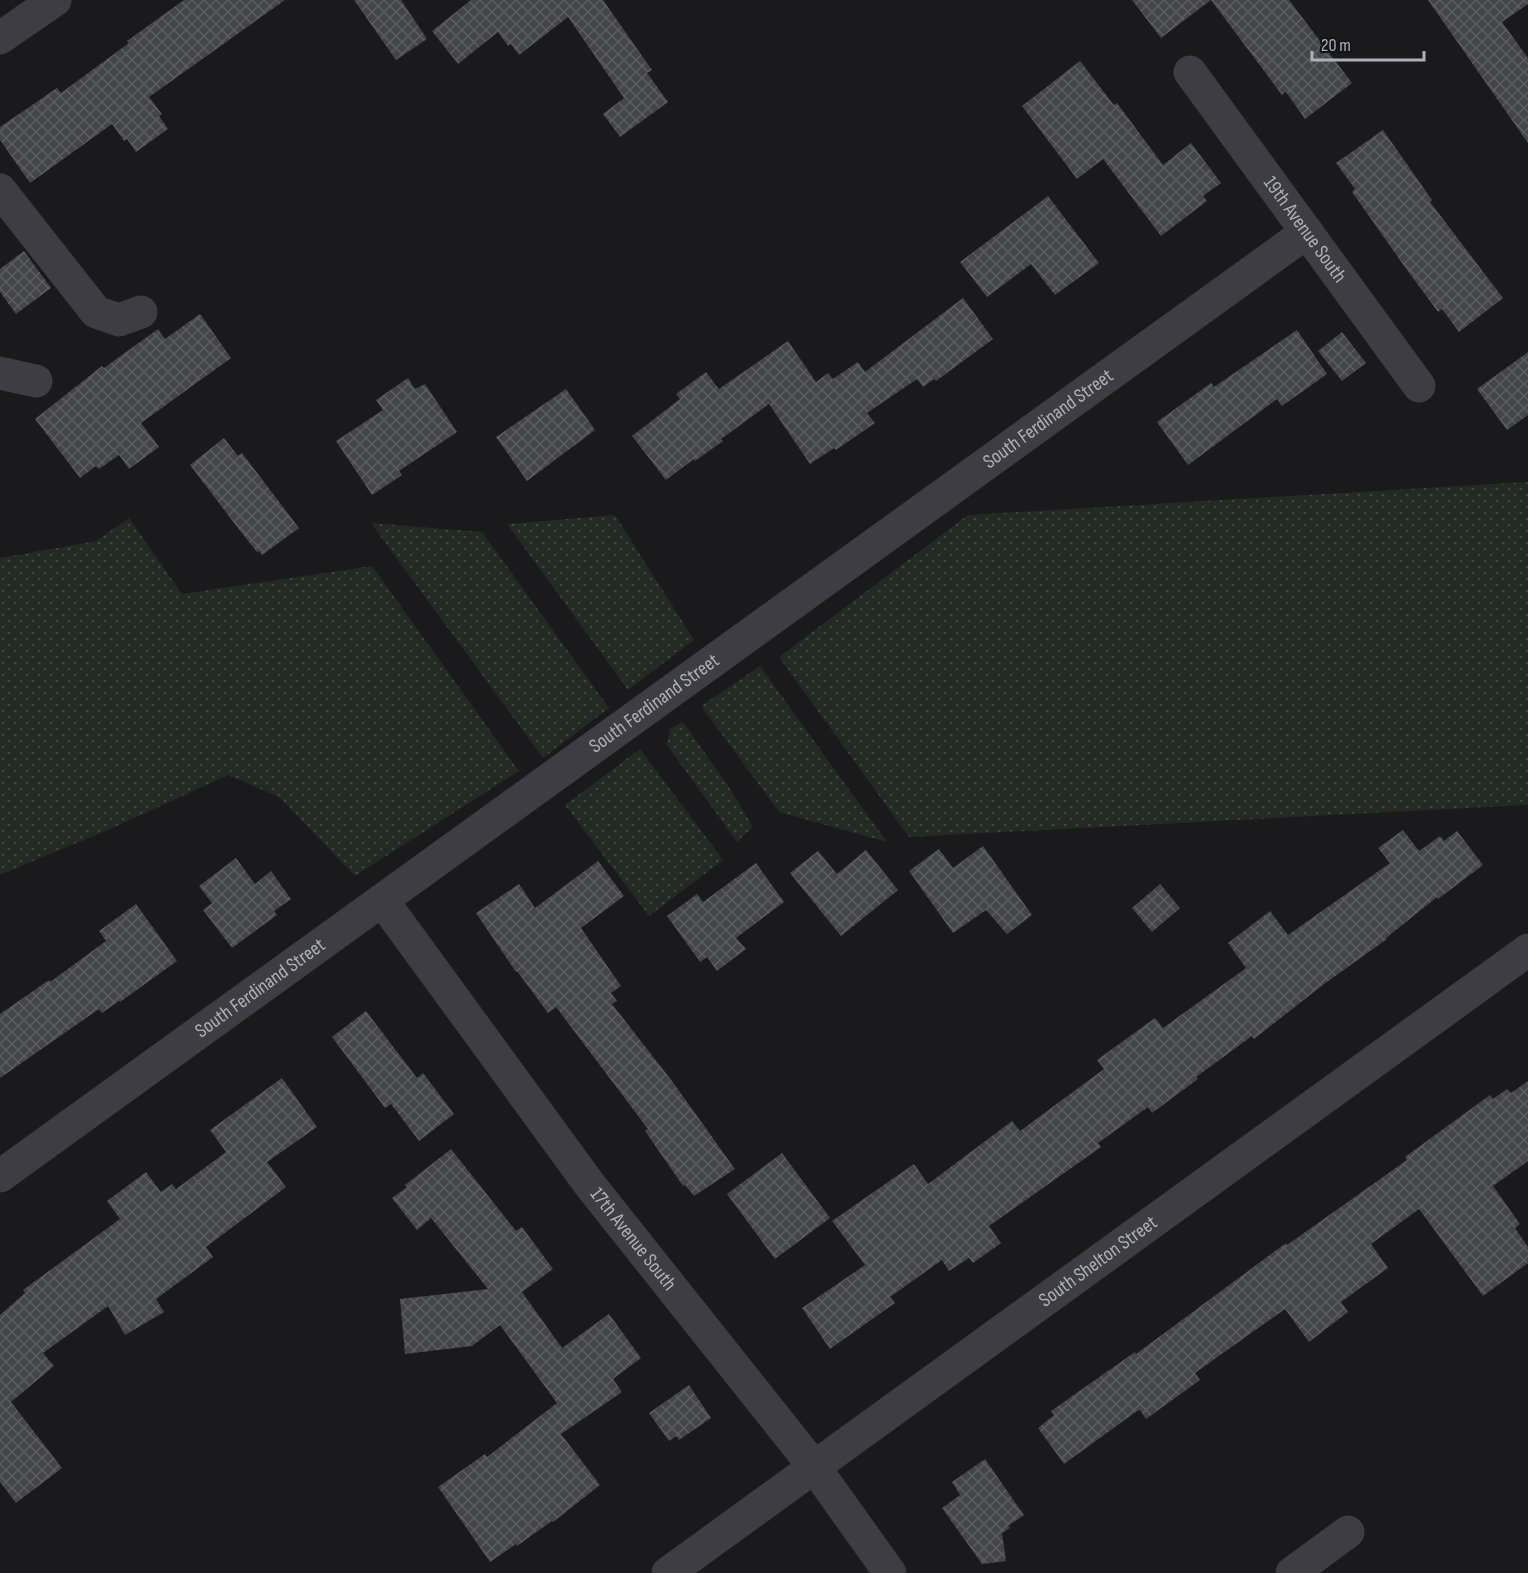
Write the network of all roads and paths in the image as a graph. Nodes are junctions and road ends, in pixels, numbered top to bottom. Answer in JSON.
{"nodes":[{"id":1,"x":55,"y":0,"type":"edge"},
{"id":2,"x":0,"y":38,"type":"edge"},
{"id":3,"x":1190,"y":72,"type":"dead end"},
{"id":4,"x":0,"y":190,"type":"edge"},
{"id":5,"x":1307,"y":231,"type":"junction"},
{"id":6,"x":141,"y":312,"type":"dead end"},
{"id":7,"x":0,"y":374,"type":"edge"},
{"id":8,"x":36,"y":381,"type":"dead end"},
{"id":9,"x":1419,"y":386,"type":"dead end"},
{"id":10,"x":382,"y":900,"type":"junction"},
{"id":11,"x":1528,"y":950,"type":"edge"},
{"id":12,"x":0,"y":1176,"type":"edge"},
{"id":13,"x":814,"y":1468,"type":"junction"},
{"id":14,"x":1348,"y":1532,"type":"dead end"},
{"id":15,"x":668,"y":1573,"type":"edge"},
{"id":16,"x":890,"y":1573,"type":"edge"},
{"id":17,"x":1292,"y":1573,"type":"edge"}],
"edges":[{"from":1,"to":2,"type":"street"},
{"from":3,"to":5,"type":"street","name":"19th Avenue South"},
{"from":4,"to":6,"type":"street"},
{"from":5,"to":9,"type":"street","name":"19th Avenue South"},
{"from":5,"to":10,"type":"street","name":"South Ferdinand Street"},
{"from":7,"to":8,"type":"street"},
{"from":10,"to":12,"type":"street","name":"South Ferdinand Street"},
{"from":10,"to":13,"type":"street","name":"17th Avenue South"},
{"from":11,"to":13,"type":"street","name":"South Shelton Street"},
{"from":13,"to":15,"type":"street","name":"South Shelton Street"},
{"from":13,"to":16,"type":"street","name":"17th Avenue South"},
{"from":14,"to":17,"type":"street"}]}
